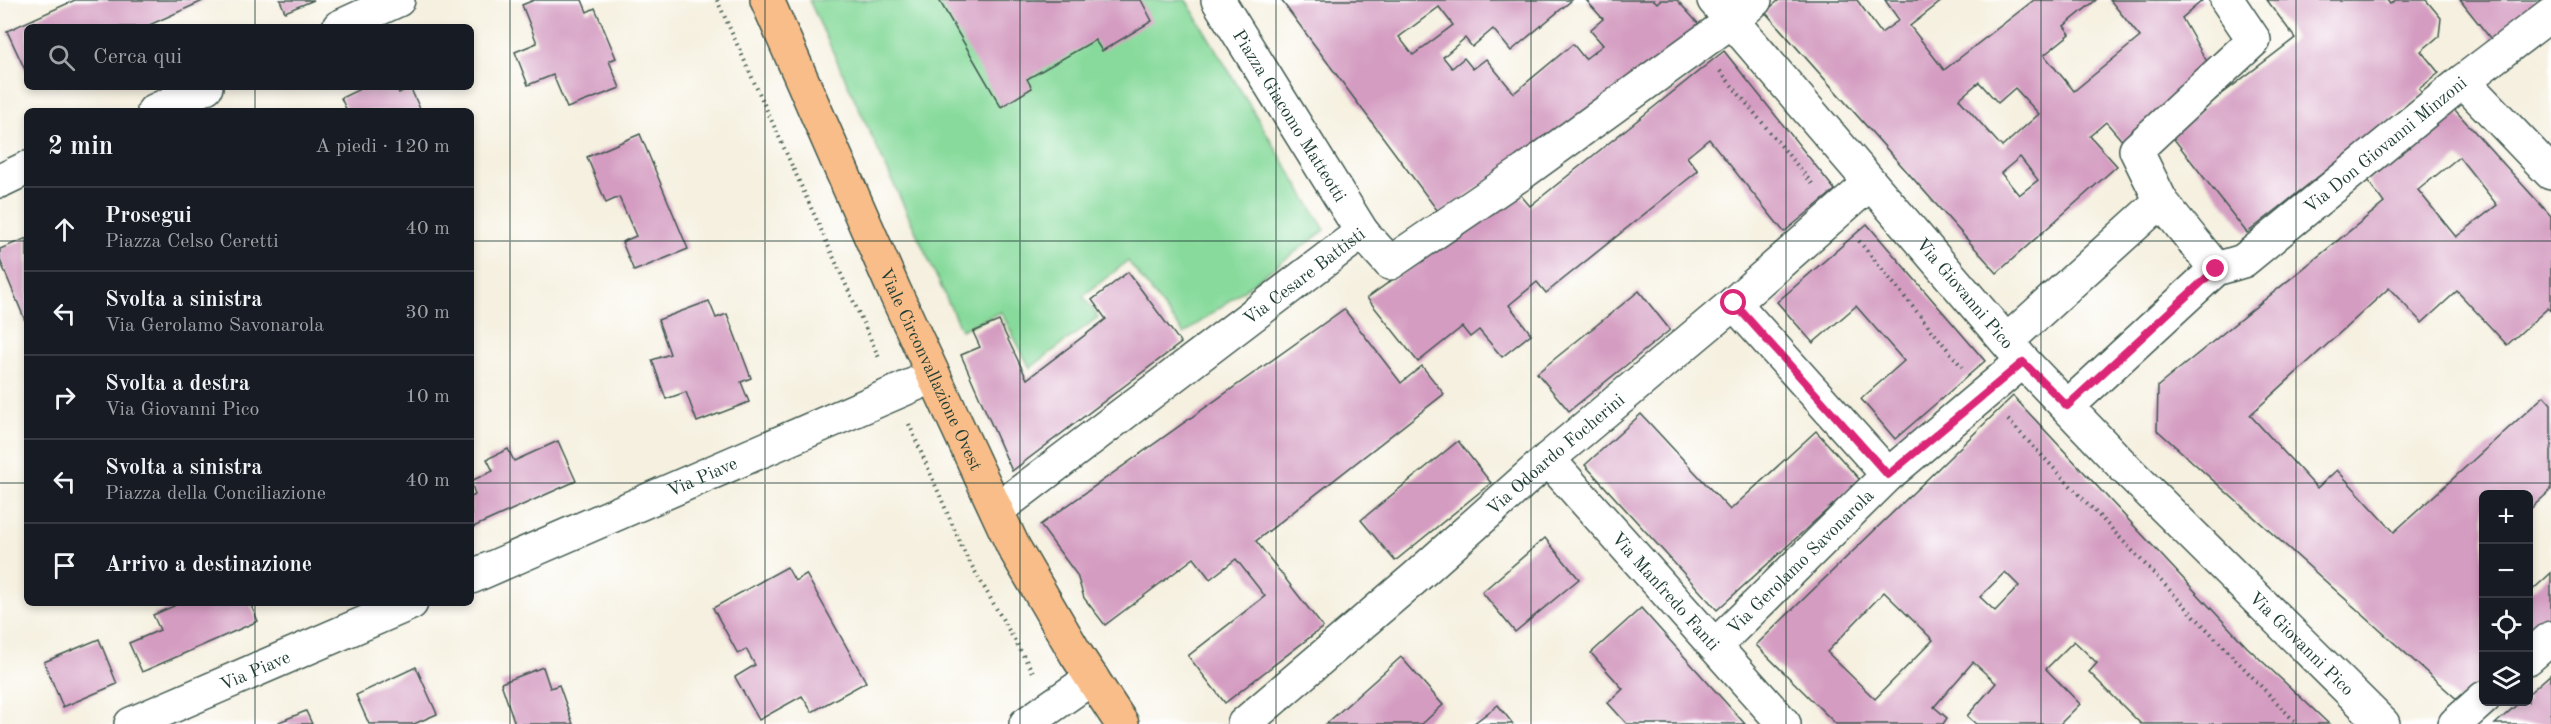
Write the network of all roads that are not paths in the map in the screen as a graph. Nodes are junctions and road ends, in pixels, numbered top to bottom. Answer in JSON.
{"nodes":[{"id":1,"x":398,"y":0,"type":"edge"},
{"id":2,"x":767,"y":0,"type":"edge"},
{"id":3,"x":1218,"y":0,"type":"edge"},
{"id":4,"x":2227,"y":0,"type":"edge"},
{"id":5,"x":1734,"y":7,"type":"edge"},
{"id":6,"x":2551,"y":14,"type":"edge"},
{"id":7,"x":346,"y":24,"type":"edge"},
{"id":8,"x":2463,"y":81,"type":"junction"},
{"id":9,"x":199,"y":90,"type":"edge"},
{"id":10,"x":160,"y":108,"type":"edge"},
{"id":11,"x":24,"y":169,"type":"edge"},
{"id":12,"x":2551,"y":173,"type":"edge"},
{"id":13,"x":0,"y":181,"type":"edge"},
{"id":14,"x":1869,"y":184,"type":"junction"},
{"id":15,"x":2161,"y":201,"type":"junction"},
{"id":16,"x":1362,"y":232,"type":"junction"},
{"id":17,"x":2216,"y":269,"type":"junction"},
{"id":18,"x":1734,"y":303,"type":"junction"},
{"id":19,"x":2015,"y":351,"type":"junction"},
{"id":20,"x":934,"y":376,"type":"junction"},
{"id":21,"x":2067,"y":406,"type":"junction"},
{"id":22,"x":1548,"y":459,"type":"junction"},
{"id":23,"x":1888,"y":475,"type":"junction"},
{"id":24,"x":997,"y":510,"type":"junction"},
{"id":25,"x":474,"y":576,"type":"edge"},
{"id":26,"x":404,"y":606,"type":"edge"},
{"id":27,"x":2551,"y":638,"type":"edge"},
{"id":28,"x":1715,"y":646,"type":"junction"},
{"id":29,"x":2533,"y":654,"type":"edge"},
{"id":30,"x":1092,"y":678,"type":"junction"},
{"id":31,"x":2479,"y":702,"type":"edge"},
{"id":32,"x":131,"y":724,"type":"edge"},
{"id":33,"x":1026,"y":724,"type":"edge"},
{"id":34,"x":1122,"y":724,"type":"edge"},
{"id":35,"x":1244,"y":724,"type":"edge"},
{"id":36,"x":1784,"y":724,"type":"edge"},
{"id":37,"x":2383,"y":724,"type":"edge"},
{"id":38,"x":2455,"y":724,"type":"edge"}],
"edges":[{"from":1,"to":7,"type":"street"},
{"from":2,"to":20,"type":"main road","name":"Viale Circonvallazione Ovest"},
{"from":3,"to":16,"type":"street","name":"Piazza Giacomo Matteotti"},
{"from":4,"to":15,"type":"street"},
{"from":5,"to":14,"type":"street","name":"Via Giovanni Pico"},
{"from":5,"to":16,"type":"street","name":"Via Cesare Battisti"},
{"from":6,"to":8,"type":"street","name":"Via Don Giovanni Minzoni"},
{"from":8,"to":12,"type":"street"},
{"from":8,"to":17,"type":"street","name":"Via Don Giovanni Minzoni"},
{"from":9,"to":10,"type":"street"},
{"from":11,"to":13,"type":"street"},
{"from":14,"to":18,"type":"street","name":"Via Odoardo Focherini"},
{"from":14,"to":19,"type":"street","name":"Via Giovanni Pico"},
{"from":15,"to":17,"type":"street"},
{"from":15,"to":19,"type":"street","name":"Via Gerolamo Savonarola"},
{"from":16,"to":24,"type":"street","name":"Via Cesare Battisti"},
{"from":17,"to":21,"type":"street"},
{"from":18,"to":22,"type":"street","name":"Via Odoardo Focherini"},
{"from":18,"to":23,"type":"street"},
{"from":19,"to":21,"type":"street","name":"Via Giovanni Pico"},
{"from":19,"to":23,"type":"street","name":"Via Gerolamo Savonarola"},
{"from":20,"to":24,"type":"main road","name":"Viale Circonvallazione Ovest"},
{"from":20,"to":25,"type":"street","name":"Via Piave"},
{"from":21,"to":37,"type":"street","name":"Via Giovanni Pico"},
{"from":22,"to":28,"type":"street","name":"Via Manfredo Fanti"},
{"from":22,"to":35,"type":"street","name":"Via Odoardo Focherini"},
{"from":23,"to":28,"type":"street","name":"Via Gerolamo Savonarola"},
{"from":24,"to":30,"type":"main road","name":"Viale Circonvallazione Ovest"},
{"from":26,"to":32,"type":"street","name":"Via Piave"},
{"from":27,"to":29,"type":"street"},
{"from":28,"to":36,"type":"street","name":"Via Manfredo Fanti"},
{"from":30,"to":33,"type":"street"},
{"from":30,"to":34,"type":"main road","name":"Viale Circonvallazione Ovest"},
{"from":31,"to":38,"type":"street"}]}
